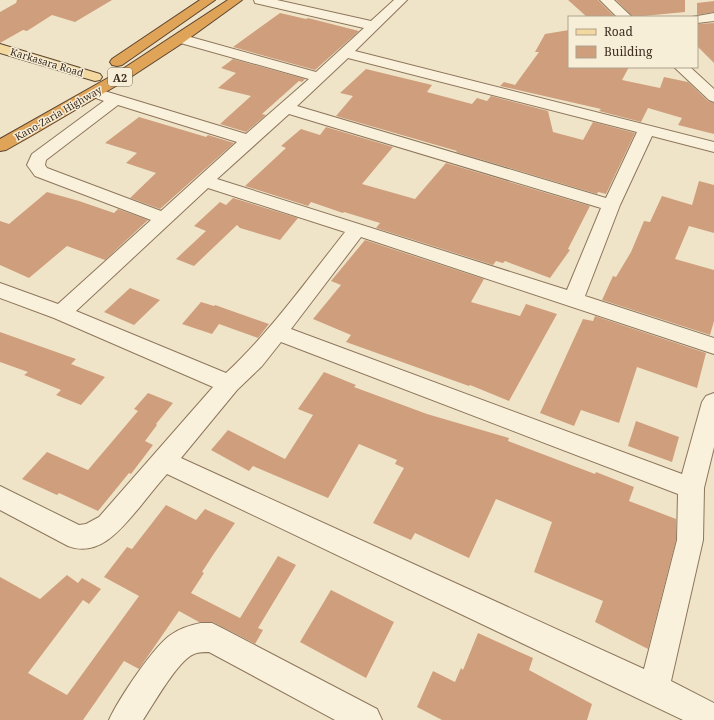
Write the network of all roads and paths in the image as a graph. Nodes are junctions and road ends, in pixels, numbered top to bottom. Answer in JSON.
{"nodes":[{"id":1,"x":208,"y":0,"type":"edge"},
{"id":2,"x":236,"y":0,"type":"edge"},
{"id":3,"x":260,"y":0,"type":"edge"},
{"id":4,"x":401,"y":0,"type":"edge"},
{"id":5,"x":606,"y":0,"type":"edge"},
{"id":6,"x":624,"y":16,"type":"edge"},
{"id":7,"x":714,"y":18,"type":"edge"},
{"id":8,"x":698,"y":19,"type":"edge"},
{"id":9,"x":374,"y":26,"type":"junction"},
{"id":10,"x":182,"y":39,"type":"junction"},
{"id":11,"x":0,"y":48,"type":"edge"},
{"id":12,"x":345,"y":53,"type":"junction"},
{"id":13,"x":681,"y":68,"type":"edge"},
{"id":14,"x":95,"y":77,"type":"junction"},
{"id":15,"x":319,"y":77,"type":"junction"},
{"id":16,"x":94,"y":93,"type":"junction"},
{"id":17,"x":62,"y":96,"type":"dead end"},
{"id":18,"x":714,"y":97,"type":"edge"},
{"id":19,"x":116,"y":100,"type":"junction"},
{"id":20,"x":286,"y":108,"type":"junction"},
{"id":21,"x":647,"y":129,"type":"junction"},
{"id":22,"x":249,"y":140,"type":"junction"},
{"id":23,"x":0,"y":146,"type":"edge"},
{"id":24,"x":714,"y":147,"type":"edge"},
{"id":25,"x":204,"y":181,"type":"junction"},
{"id":26,"x":611,"y":205,"type":"junction"},
{"id":27,"x":164,"y":218,"type":"junction"},
{"id":28,"x":357,"y":229,"type":"junction"},
{"id":29,"x":0,"y":290,"type":"edge"},
{"id":30,"x":573,"y":300,"type":"junction"},
{"id":31,"x":61,"y":313,"type":"junction"},
{"id":32,"x":277,"y":332,"type":"junction"},
{"id":33,"x":714,"y":346,"type":"edge"},
{"id":34,"x":229,"y":384,"type":"junction"},
{"id":35,"x":714,"y":402,"type":"edge"},
{"id":36,"x":163,"y":461,"type":"junction"},
{"id":37,"x":691,"y":488,"type":"junction"},
{"id":38,"x":0,"y":497,"type":"edge"},
{"id":39,"x":654,"y":689,"type":"junction"},
{"id":40,"x":714,"y":719,"type":"edge"},
{"id":41,"x":125,"y":720,"type":"edge"},
{"id":42,"x":366,"y":720,"type":"edge"}],
"edges":[{"from":1,"to":14,"type":"highway","name":"Kano-Zaria Highway","number":"A2"},
{"from":2,"to":10,"type":"highway","name":"Kano-Zaria Highway","number":"A2"},
{"from":3,"to":9,"type":"street"},
{"from":4,"to":9,"type":"street"},
{"from":5,"to":6,"type":"street"},
{"from":7,"to":8,"type":"street"},
{"from":9,"to":12,"type":"street"},
{"from":10,"to":15,"type":"street"},
{"from":10,"to":16,"type":"highway","name":"Kano-Zaria Highway","number":"A2"},
{"from":11,"to":14,"type":"main road","name":"Karkasara Road"},
{"from":12,"to":15,"type":"street"},
{"from":12,"to":21,"type":"street"},
{"from":13,"to":18,"type":"street"},
{"from":14,"to":17,"type":"highway","name":"Kano-Zaria Highway","number":"A2"},
{"from":15,"to":20,"type":"street"},
{"from":16,"to":19,"type":"street"},
{"from":16,"to":23,"type":"highway","name":"Kano-Zaria Highway","number":"A2"},
{"from":19,"to":22,"type":"street"},
{"from":19,"to":27,"type":"street"},
{"from":20,"to":22,"type":"street"},
{"from":20,"to":26,"type":"street"},
{"from":21,"to":24,"type":"street"},
{"from":21,"to":26,"type":"street"},
{"from":22,"to":25,"type":"street"},
{"from":25,"to":27,"type":"street"},
{"from":25,"to":28,"type":"street"},
{"from":26,"to":30,"type":"street"},
{"from":27,"to":31,"type":"street"},
{"from":28,"to":30,"type":"street"},
{"from":28,"to":32,"type":"street"},
{"from":29,"to":31,"type":"street"},
{"from":30,"to":33,"type":"street"},
{"from":31,"to":34,"type":"street"},
{"from":32,"to":34,"type":"street"},
{"from":32,"to":37,"type":"street"},
{"from":34,"to":36,"type":"street"},
{"from":35,"to":37,"type":"street"},
{"from":36,"to":38,"type":"street"},
{"from":36,"to":39,"type":"street"},
{"from":37,"to":39,"type":"street"},
{"from":39,"to":40,"type":"street"},
{"from":41,"to":42,"type":"street"}]}
